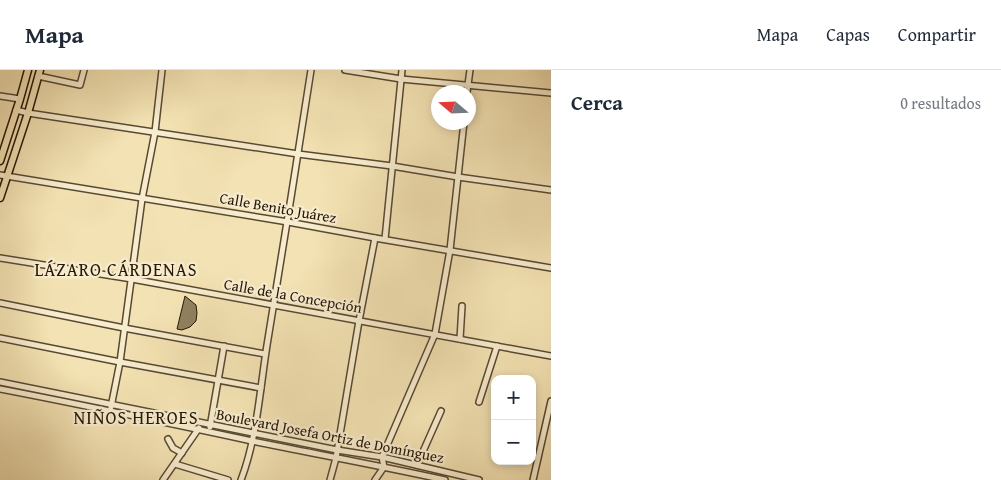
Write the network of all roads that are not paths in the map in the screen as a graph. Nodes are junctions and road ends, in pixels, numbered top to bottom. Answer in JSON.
{"nodes":[{"id":1,"x":28,"y":70,"type":"edge"},
{"id":2,"x":84,"y":70,"type":"edge"},
{"id":3,"x":162,"y":70,"type":"edge"},
{"id":4,"x":311,"y":70,"type":"edge"},
{"id":5,"x":345,"y":70,"type":"edge"},
{"id":6,"x":402,"y":70,"type":"edge"},
{"id":7,"x":470,"y":70,"type":"edge"},
{"id":8,"x":39,"y":73,"type":"edge"},
{"id":9,"x":401,"y":79,"type":"junction"},
{"id":10,"x":458,"y":85,"type":"edge"},
{"id":11,"x":468,"y":85,"type":"edge"},
{"id":12,"x":476,"y":87,"type":"edge"},
{"id":13,"x":551,"y":93,"type":"edge"},
{"id":14,"x":0,"y":96,"type":"edge"},
{"id":15,"x":20,"y":99,"type":"junction"},
{"id":16,"x":16,"y":110,"type":"junction"},
{"id":17,"x":28,"y":113,"type":"junction"},
{"id":18,"x":463,"y":130,"type":"edge"},
{"id":19,"x":155,"y":132,"type":"junction"},
{"id":20,"x":298,"y":154,"type":"junction"},
{"id":21,"x":0,"y":161,"type":"edge"},
{"id":22,"x":392,"y":166,"type":"junction"},
{"id":23,"x":4,"y":176,"type":"edge"},
{"id":24,"x":458,"y":177,"type":"junction"},
{"id":25,"x":551,"y":190,"type":"edge"},
{"id":26,"x":0,"y":198,"type":"edge"},
{"id":27,"x":142,"y":198,"type":"junction"},
{"id":28,"x":288,"y":222,"type":"junction"},
{"id":29,"x":375,"y":238,"type":"junction"},
{"id":30,"x":385,"y":239,"type":"junction"},
{"id":31,"x":450,"y":250,"type":"junction"},
{"id":32,"x":0,"y":258,"type":"edge"},
{"id":33,"x":551,"y":268,"type":"edge"},
{"id":34,"x":132,"y":279,"type":"junction"},
{"id":35,"x":0,"y":303,"type":"edge"},
{"id":36,"x":274,"y":305,"type":"junction"},
{"id":37,"x":462,"y":306,"type":"dead end"},
{"id":38,"x":360,"y":321,"type":"junction"},
{"id":39,"x":124,"y":328,"type":"junction"},
{"id":40,"x":435,"y":334,"type":"junction"},
{"id":41,"x":0,"y":339,"type":"edge"},
{"id":42,"x":460,"y":339,"type":"junction"},
{"id":43,"x":224,"y":346,"type":"junction"},
{"id":44,"x":498,"y":346,"type":"junction"},
{"id":45,"x":265,"y":354,"type":"junction"},
{"id":46,"x":551,"y":356,"type":"edge"},
{"id":47,"x":120,"y":362,"type":"junction"},
{"id":48,"x":219,"y":381,"type":"junction"},
{"id":49,"x":0,"y":382,"type":"edge"},
{"id":50,"x":261,"y":388,"type":"junction"},
{"id":51,"x":0,"y":389,"type":"edge"},
{"id":52,"x":551,"y":400,"type":"edge"},
{"id":53,"x":479,"y":402,"type":"dead end"},
{"id":54,"x":111,"y":404,"type":"junction"},
{"id":55,"x":110,"y":410,"type":"junction"},
{"id":56,"x":441,"y":411,"type":"dead end"},
{"id":57,"x":200,"y":422,"type":"junction"},
{"id":58,"x":211,"y":424,"type":"junction"},
{"id":59,"x":199,"y":430,"type":"junction"},
{"id":60,"x":210,"y":432,"type":"junction"},
{"id":61,"x":253,"y":433,"type":"junction"},
{"id":62,"x":168,"y":439,"type":"dead end"},
{"id":63,"x":252,"y":441,"type":"junction"},
{"id":64,"x":337,"y":450,"type":"junction"},
{"id":65,"x":182,"y":453,"type":"junction"},
{"id":66,"x":382,"y":457,"type":"junction"},
{"id":67,"x":336,"y":458,"type":"junction"},
{"id":68,"x":175,"y":464,"type":"junction"},
{"id":69,"x":417,"y":465,"type":"junction"},
{"id":70,"x":384,"y":466,"type":"junction"},
{"id":71,"x":163,"y":480,"type":"edge"},
{"id":72,"x":228,"y":480,"type":"edge"},
{"id":73,"x":241,"y":480,"type":"edge"},
{"id":74,"x":330,"y":480,"type":"edge"},
{"id":75,"x":375,"y":480,"type":"edge"},
{"id":76,"x":445,"y":480,"type":"edge"},
{"id":77,"x":479,"y":480,"type":"edge"},
{"id":78,"x":533,"y":480,"type":"edge"}],
"edges":[{"from":1,"to":15,"type":"main road"},
{"from":2,"to":8,"type":"street"},
{"from":3,"to":19,"type":"street"},
{"from":4,"to":20,"type":"street"},
{"from":5,"to":9,"type":"street"},
{"from":6,"to":9,"type":"street"},
{"from":7,"to":11,"type":"street"},
{"from":8,"to":17,"type":"main road"},
{"from":9,"to":10,"type":"street"},
{"from":9,"to":22,"type":"street"},
{"from":12,"to":13,"type":"street"},
{"from":14,"to":15,"type":"street"},
{"from":15,"to":16,"type":"main road"},
{"from":16,"to":17,"type":"street"},
{"from":16,"to":21,"type":"main road"},
{"from":17,"to":19,"type":"street"},
{"from":17,"to":23,"type":"main road"},
{"from":18,"to":24,"type":"street"},
{"from":19,"to":20,"type":"street"},
{"from":19,"to":27,"type":"street"},
{"from":20,"to":22,"type":"street"},
{"from":20,"to":28,"type":"street"},
{"from":22,"to":24,"type":"street"},
{"from":22,"to":30,"type":"street"},
{"from":23,"to":26,"type":"main road"},
{"from":23,"to":27,"type":"street","name":"Calle Benito Juárez"},
{"from":24,"to":25,"type":"street"},
{"from":24,"to":31,"type":"street"},
{"from":27,"to":28,"type":"street","name":"Calle Benito Juárez"},
{"from":27,"to":34,"type":"street"},
{"from":28,"to":29,"type":"street","name":"Calle Benito Juárez"},
{"from":28,"to":36,"type":"street"},
{"from":29,"to":30,"type":"street","name":"Calle Benito Juárez"},
{"from":29,"to":38,"type":"street"},
{"from":30,"to":31,"type":"street","name":"Calle Benito Juárez"},
{"from":31,"to":33,"type":"street","name":"Calle Benito Juárez"},
{"from":31,"to":40,"type":"street"},
{"from":32,"to":34,"type":"street","name":"Calle de la Concepción"},
{"from":34,"to":36,"type":"street","name":"Calle de la Concepción"},
{"from":34,"to":39,"type":"street"},
{"from":35,"to":39,"type":"street"},
{"from":36,"to":38,"type":"street","name":"Calle de la Concepción"},
{"from":36,"to":45,"type":"street"},
{"from":37,"to":42,"type":"street"},
{"from":38,"to":40,"type":"street","name":"Calle de la Concepción"},
{"from":38,"to":64,"type":"street"},
{"from":39,"to":43,"type":"street"},
{"from":39,"to":47,"type":"street"},
{"from":40,"to":42,"type":"street","name":"Calle de la Concepción"},
{"from":40,"to":66,"type":"street"},
{"from":41,"to":47,"type":"street"},
{"from":42,"to":44,"type":"street","name":"Calle de la Concepción"},
{"from":43,"to":45,"type":"street"},
{"from":43,"to":48,"type":"street"},
{"from":44,"to":46,"type":"street","name":"Calle de la Concepción"},
{"from":44,"to":53,"type":"street"},
{"from":45,"to":50,"type":"street"},
{"from":47,"to":48,"type":"street"},
{"from":47,"to":54,"type":"street"},
{"from":48,"to":50,"type":"street"},
{"from":48,"to":58,"type":"street"},
{"from":49,"to":54,"type":"street","name":"Boulevard Josefa Ortiz de Domínguez"},
{"from":50,"to":61,"type":"street"},
{"from":51,"to":55,"type":"street","name":"Boulevard Josefa Ortiz de Domínguez"},
{"from":52,"to":78,"type":"street"},
{"from":54,"to":55,"type":"street"},
{"from":54,"to":57,"type":"street","name":"Boulevard Josefa Ortiz de Domínguez"},
{"from":55,"to":59,"type":"street","name":"Boulevard Josefa Ortiz de Domínguez"},
{"from":56,"to":69,"type":"street"},
{"from":57,"to":58,"type":"street","name":"Boulevard Josefa Ortiz de Domínguez"},
{"from":57,"to":59,"type":"street"},
{"from":58,"to":60,"type":"street"},
{"from":58,"to":61,"type":"street","name":"Boulevard Josefa Ortiz de Domínguez"},
{"from":59,"to":60,"type":"street","name":"Boulevard Josefa Ortiz de Domínguez"},
{"from":59,"to":65,"type":"street"},
{"from":60,"to":63,"type":"street","name":"Boulevard Josefa Ortiz de Domínguez"},
{"from":61,"to":63,"type":"street"},
{"from":61,"to":64,"type":"street","name":"Boulevard Josefa Ortiz de Domínguez"},
{"from":62,"to":65,"type":"street"},
{"from":63,"to":67,"type":"street","name":"Boulevard Josefa Ortiz de Domínguez"},
{"from":63,"to":73,"type":"street"},
{"from":64,"to":66,"type":"street","name":"Boulevard Josefa Ortiz de Domínguez"},
{"from":64,"to":67,"type":"street"},
{"from":65,"to":68,"type":"street"},
{"from":66,"to":69,"type":"street","name":"Boulevard Josefa Ortiz de Domínguez"},
{"from":66,"to":70,"type":"street"},
{"from":67,"to":70,"type":"street","name":"Boulevard Josefa Ortiz de Domínguez"},
{"from":67,"to":74,"type":"street"},
{"from":68,"to":71,"type":"street"},
{"from":68,"to":72,"type":"street"},
{"from":69,"to":77,"type":"street","name":"Boulevard Josefa Ortiz de Domínguez"},
{"from":70,"to":75,"type":"street"},
{"from":70,"to":76,"type":"street","name":"Boulevard Josefa Ortiz de Domínguez"}]}
